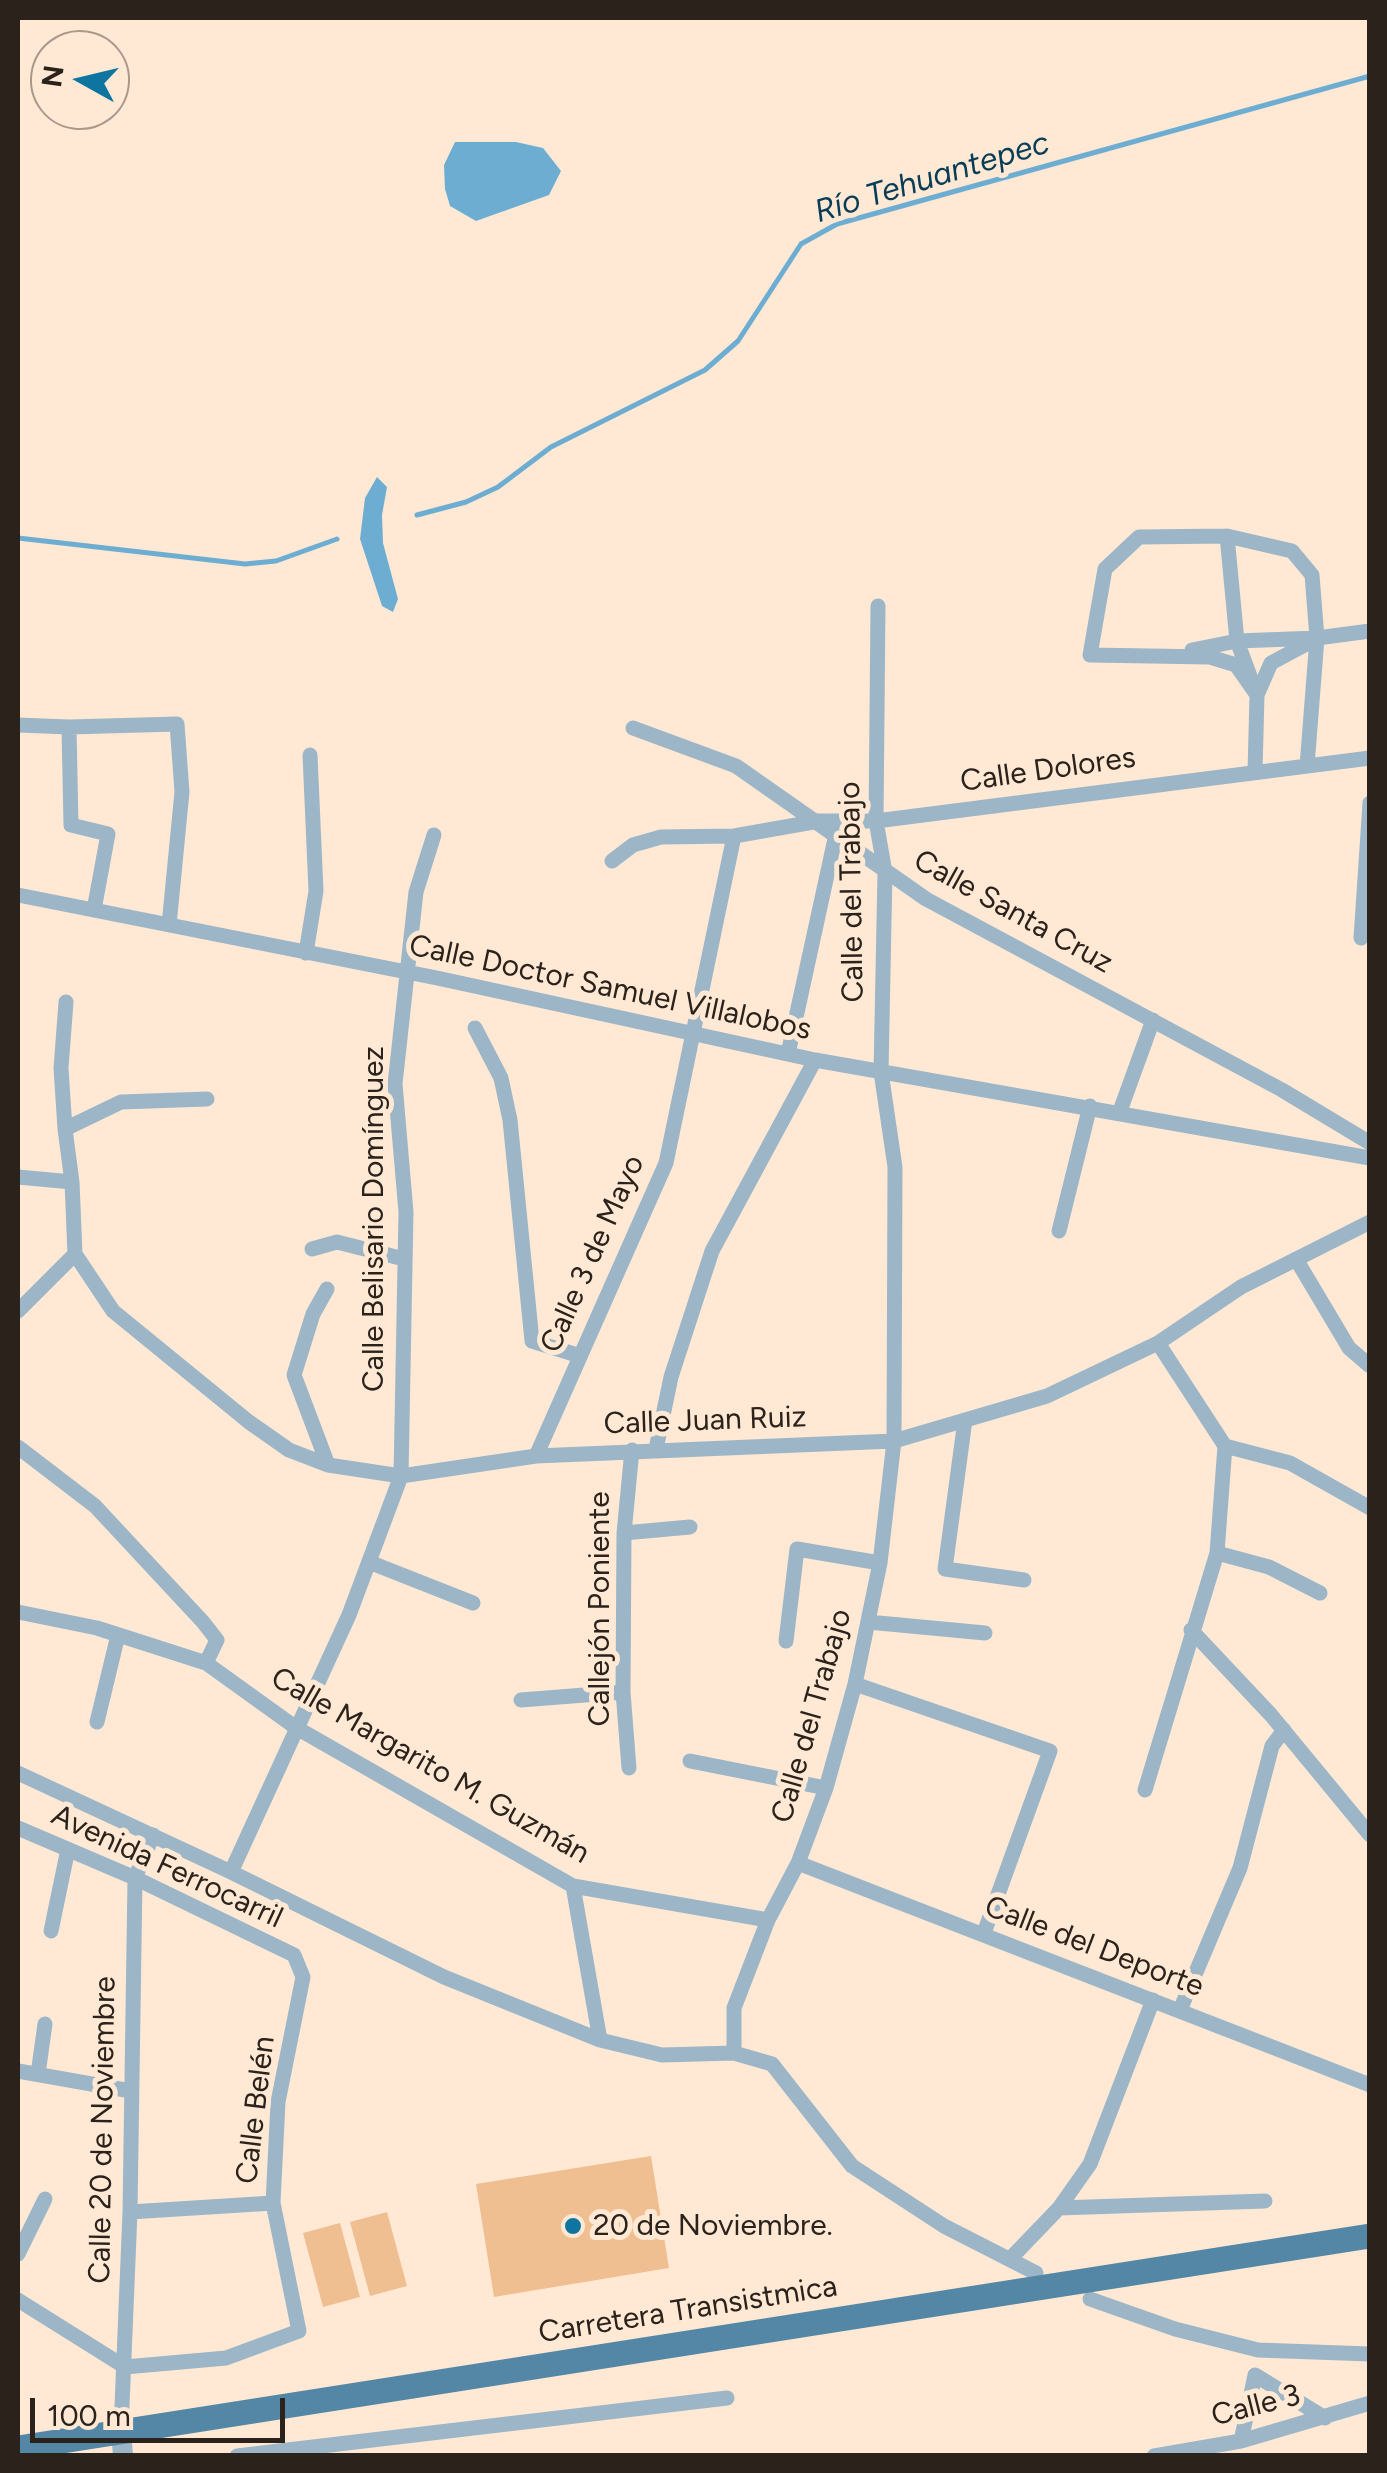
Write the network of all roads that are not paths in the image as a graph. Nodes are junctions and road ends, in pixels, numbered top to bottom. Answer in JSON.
{"nodes":[{"id":1,"x":1227,"y":536,"type":"junction"},
{"id":2,"x":878,"y":606,"type":"dead end"},
{"id":3,"x":1370,"y":631,"type":"edge"},
{"id":4,"x":1318,"y":638,"type":"junction"},
{"id":5,"x":1236,"y":641,"type":"junction"},
{"id":6,"x":1170,"y":655,"type":"junction"},
{"id":7,"x":1256,"y":695,"type":"junction"},
{"id":8,"x":18,"y":725,"type":"edge"},
{"id":9,"x":69,"y":727,"type":"junction"},
{"id":10,"x":634,"y":728,"type":"dead end"},
{"id":11,"x":310,"y":755,"type":"dead end"},
{"id":12,"x":1370,"y":758,"type":"edge"},
{"id":13,"x":1307,"y":766,"type":"junction"},
{"id":14,"x":1255,"y":772,"type":"junction"},
{"id":15,"x":1370,"y":803,"type":"edge"},
{"id":16,"x":819,"y":821,"type":"junction"},
{"id":17,"x":876,"y":821,"type":"junction"},
{"id":18,"x":836,"y":834,"type":"junction"},
{"id":19,"x":434,"y":835,"type":"dead end"},
{"id":20,"x":734,"y":836,"type":"junction"},
{"id":21,"x":612,"y":861,"type":"dead end"},
{"id":22,"x":884,"y":872,"type":"junction"},
{"id":23,"x":18,"y":895,"type":"edge"},
{"id":24,"x":94,"y":910,"type":"junction"},
{"id":25,"x":169,"y":925,"type":"junction"},
{"id":26,"x":1361,"y":938,"type":"dead end"},
{"id":27,"x":306,"y":952,"type":"junction"},
{"id":28,"x":407,"y":972,"type":"junction"},
{"id":29,"x":66,"y":1002,"type":"dead end"},
{"id":30,"x":1153,"y":1020,"type":"junction"},
{"id":31,"x":476,"y":1028,"type":"dead end"},
{"id":32,"x":692,"y":1036,"type":"junction"},
{"id":33,"x":788,"y":1054,"type":"junction"},
{"id":34,"x":815,"y":1060,"type":"junction"},
{"id":35,"x":882,"y":1072,"type":"junction"},
{"id":36,"x":207,"y":1099,"type":"dead end"},
{"id":37,"x":1090,"y":1106,"type":"junction"},
{"id":38,"x":1120,"y":1112,"type":"junction"},
{"id":39,"x":65,"y":1128,"type":"junction"},
{"id":40,"x":1370,"y":1143,"type":"edge"},
{"id":41,"x":1370,"y":1158,"type":"edge"},
{"id":42,"x":18,"y":1177,"type":"edge"},
{"id":43,"x":72,"y":1182,"type":"junction"},
{"id":44,"x":1370,"y":1222,"type":"edge"},
{"id":45,"x":1059,"y":1230,"type":"dead end"},
{"id":46,"x":312,"y":1248,"type":"dead end"},
{"id":47,"x":76,"y":1254,"type":"junction"},
{"id":48,"x":404,"y":1259,"type":"junction"},
{"id":49,"x":1296,"y":1259,"type":"junction"},
{"id":50,"x":328,"y":1289,"type":"dead end"},
{"id":51,"x":18,"y":1311,"type":"edge"},
{"id":52,"x":1158,"y":1343,"type":"junction"},
{"id":53,"x":577,"y":1355,"type":"junction"},
{"id":54,"x":1370,"y":1366,"type":"edge"},
{"id":55,"x":965,"y":1420,"type":"junction"},
{"id":56,"x":894,"y":1441,"type":"junction"},
{"id":57,"x":1225,"y":1446,"type":"junction"},
{"id":58,"x":18,"y":1447,"type":"edge"},
{"id":59,"x":656,"y":1449,"type":"junction"},
{"id":60,"x":632,"y":1450,"type":"junction"},
{"id":61,"x":536,"y":1456,"type":"junction"},
{"id":62,"x":328,"y":1464,"type":"junction"},
{"id":63,"x":401,"y":1476,"type":"junction"},
{"id":64,"x":1370,"y":1508,"type":"edge"},
{"id":65,"x":690,"y":1527,"type":"dead end"},
{"id":66,"x":624,"y":1534,"type":"junction"},
{"id":67,"x":1217,"y":1553,"type":"junction"},
{"id":68,"x":368,"y":1562,"type":"junction"},
{"id":69,"x":880,"y":1563,"type":"junction"},
{"id":70,"x":1024,"y":1580,"type":"dead end"},
{"id":71,"x":1320,"y":1593,"type":"dead end"},
{"id":72,"x":473,"y":1603,"type":"dead end"},
{"id":73,"x":18,"y":1612,"type":"edge"},
{"id":74,"x":868,"y":1622,"type":"junction"},
{"id":75,"x":1191,"y":1630,"type":"junction"},
{"id":76,"x":985,"y":1633,"type":"dead end"},
{"id":77,"x":118,"y":1635,"type":"junction"},
{"id":78,"x":786,"y":1641,"type":"dead end"},
{"id":79,"x":206,"y":1663,"type":"junction"},
{"id":80,"x":855,"y":1684,"type":"junction"},
{"id":81,"x":624,"y":1692,"type":"junction"},
{"id":82,"x":521,"y":1700,"type":"dead end"},
{"id":83,"x":96,"y":1722,"type":"dead end"},
{"id":84,"x":296,"y":1727,"type":"junction"},
{"id":85,"x":1284,"y":1730,"type":"junction"},
{"id":86,"x":690,"y":1761,"type":"dead end"},
{"id":87,"x":629,"y":1768,"type":"dead end"},
{"id":88,"x":18,"y":1773,"type":"edge"},
{"id":89,"x":826,"y":1788,"type":"junction"},
{"id":90,"x":1145,"y":1790,"type":"dead end"},
{"id":91,"x":18,"y":1828,"type":"edge"},
{"id":92,"x":153,"y":1835,"type":"junction"},
{"id":93,"x":1370,"y":1835,"type":"edge"},
{"id":94,"x":68,"y":1850,"type":"junction"},
{"id":95,"x":798,"y":1863,"type":"junction"},
{"id":96,"x":231,"y":1872,"type":"junction"},
{"id":97,"x":135,"y":1878,"type":"junction"},
{"id":98,"x":573,"y":1886,"type":"junction"},
{"id":99,"x":768,"y":1920,"type":"junction"},
{"id":100,"x":50,"y":1931,"type":"dead end"},
{"id":101,"x":984,"y":1933,"type":"junction"},
{"id":102,"x":294,"y":1956,"type":"joint"},
{"id":103,"x":1153,"y":2000,"type":"junction"},
{"id":104,"x":1180,"y":2010,"type":"junction"},
{"id":105,"x":45,"y":2024,"type":"dead end"},
{"id":106,"x":600,"y":2040,"type":"junction"},
{"id":107,"x":734,"y":2052,"type":"junction"},
{"id":108,"x":18,"y":2071,"type":"edge"},
{"id":109,"x":38,"y":2074,"type":"junction"},
{"id":110,"x":1370,"y":2085,"type":"edge"},
{"id":111,"x":132,"y":2091,"type":"junction"},
{"id":112,"x":45,"y":2198,"type":"dead end"},
{"id":113,"x":1265,"y":2201,"type":"dead end"},
{"id":114,"x":273,"y":2203,"type":"junction"},
{"id":115,"x":1058,"y":2208,"type":"junction"},
{"id":116,"x":130,"y":2212,"type":"junction"},
{"id":117,"x":1370,"y":2236,"type":"edge"},
{"id":118,"x":18,"y":2254,"type":"edge"},
{"id":119,"x":1011,"y":2258,"type":"junction"},
{"id":120,"x":1033,"y":2280,"type":"junction"},
{"id":121,"x":1083,"y":2290,"type":"junction"},
{"id":122,"x":18,"y":2300,"type":"edge"},
{"id":123,"x":1258,"y":2350,"type":"junction"},
{"id":124,"x":1370,"y":2354,"type":"edge"},
{"id":125,"x":125,"y":2367,"type":"junction"},
{"id":126,"x":1255,"y":2375,"type":"junction"},
{"id":127,"x":727,"y":2398,"type":"dead end"},
{"id":128,"x":1370,"y":2403,"type":"edge"},
{"id":129,"x":1325,"y":2418,"type":"junction"},
{"id":130,"x":1241,"y":2441,"type":"junction"},
{"id":131,"x":122,"y":2443,"type":"edge"},
{"id":132,"x":18,"y":2448,"type":"edge"},
{"id":133,"x":236,"y":2456,"type":"edge"},
{"id":134,"x":1154,"y":2456,"type":"edge"}],
"edges":[{"from":1,"to":4,"type":"street"},
{"from":1,"to":5,"type":"street"},
{"from":1,"to":6,"type":"street"},
{"from":2,"to":17,"type":"street","name":"Calle del Trabajo"},
{"from":3,"to":4,"type":"street"},
{"from":4,"to":5,"type":"street"},
{"from":4,"to":7,"type":"street"},
{"from":4,"to":13,"type":"street"},
{"from":5,"to":6,"type":"street"},
{"from":5,"to":7,"type":"street"},
{"from":6,"to":7,"type":"street"},
{"from":7,"to":14,"type":"street"},
{"from":8,"to":9,"type":"street"},
{"from":9,"to":24,"type":"street"},
{"from":9,"to":25,"type":"street"},
{"from":10,"to":16,"type":"street","name":"Calle Santa Cruz"},
{"from":11,"to":27,"type":"street"},
{"from":12,"to":13,"type":"street","name":"Calle Dolores"},
{"from":13,"to":14,"type":"street","name":"Calle Dolores"},
{"from":14,"to":17,"type":"street","name":"Calle Dolores"},
{"from":15,"to":26,"type":"street"},
{"from":16,"to":17,"type":"street","name":"Calle Dolores"},
{"from":16,"to":18,"type":"street","name":"Calle Santa Cruz"},
{"from":16,"to":20,"type":"street","name":"Calle Dolores"},
{"from":17,"to":22,"type":"street","name":"Calle del Trabajo"},
{"from":18,"to":22,"type":"street","name":"Calle Santa Cruz"},
{"from":18,"to":33,"type":"street"},
{"from":19,"to":28,"type":"street","name":"Calle Belisario Domínguez"},
{"from":20,"to":21,"type":"street","name":"Calle Dolores"},
{"from":20,"to":32,"type":"street","name":"Calle 3 de Mayo"},
{"from":22,"to":30,"type":"street","name":"Calle Santa Cruz"},
{"from":22,"to":35,"type":"street","name":"Calle del Trabajo"},
{"from":23,"to":24,"type":"street","name":"Calle Doctor Samuel Villalobos"},
{"from":24,"to":25,"type":"street","name":"Calle Doctor Samuel Villalobos"},
{"from":25,"to":27,"type":"street","name":"Calle Doctor Samuel Villalobos"},
{"from":27,"to":28,"type":"street","name":"Calle Doctor Samuel Villalobos"},
{"from":28,"to":32,"type":"street","name":"Calle Doctor Samuel Villalobos"},
{"from":28,"to":48,"type":"street","name":"Calle Belisario Domínguez"},
{"from":29,"to":39,"type":"street"},
{"from":30,"to":38,"type":"street"},
{"from":30,"to":40,"type":"street","name":"Calle Santa Cruz"},
{"from":31,"to":53,"type":"street"},
{"from":32,"to":33,"type":"street","name":"Calle Doctor Samuel Villalobos"},
{"from":32,"to":53,"type":"street","name":"Calle 3 de Mayo"},
{"from":33,"to":34,"type":"street","name":"Calle Doctor Samuel Villalobos"},
{"from":34,"to":35,"type":"street","name":"Calle Doctor Samuel Villalobos"},
{"from":34,"to":59,"type":"street"},
{"from":35,"to":37,"type":"street","name":"Calle Doctor Samuel Villalobos"},
{"from":35,"to":56,"type":"street","name":"Calle del Trabajo"},
{"from":36,"to":39,"type":"street"},
{"from":37,"to":38,"type":"street","name":"Calle Doctor Samuel Villalobos"},
{"from":37,"to":45,"type":"street"},
{"from":38,"to":41,"type":"street","name":"Calle Doctor Samuel Villalobos"},
{"from":39,"to":43,"type":"street"},
{"from":42,"to":43,"type":"street"},
{"from":43,"to":47,"type":"street"},
{"from":44,"to":49,"type":"street","name":"Calle Juan Ruiz"},
{"from":46,"to":48,"type":"street"},
{"from":47,"to":51,"type":"street"},
{"from":47,"to":62,"type":"street","name":"Calle Juan Ruiz"},
{"from":48,"to":63,"type":"street","name":"Calle Belisario Domínguez"},
{"from":49,"to":52,"type":"street","name":"Calle Juan Ruiz"},
{"from":49,"to":54,"type":"street"},
{"from":50,"to":62,"type":"street","name":"Calle Belisario Domínguez"},
{"from":52,"to":55,"type":"street","name":"Calle Juan Ruiz"},
{"from":52,"to":57,"type":"street"},
{"from":53,"to":61,"type":"street","name":"Calle 3 de Mayo"},
{"from":55,"to":56,"type":"street","name":"Calle Juan Ruiz"},
{"from":55,"to":70,"type":"street"},
{"from":56,"to":59,"type":"street","name":"Calle Juan Ruiz"},
{"from":56,"to":69,"type":"street","name":"Calle del Trabajo"},
{"from":57,"to":64,"type":"street"},
{"from":57,"to":67,"type":"street"},
{"from":58,"to":79,"type":"street"},
{"from":59,"to":60,"type":"street","name":"Calle Juan Ruiz"},
{"from":60,"to":61,"type":"street","name":"Calle Juan Ruiz"},
{"from":60,"to":66,"type":"street","name":"Callejón Poniente"},
{"from":61,"to":63,"type":"street","name":"Calle Juan Ruiz"},
{"from":62,"to":63,"type":"street","name":"Calle Juan Ruiz"},
{"from":63,"to":68,"type":"street","name":"Calle Belisario Domínguez"},
{"from":65,"to":66,"type":"street"},
{"from":66,"to":81,"type":"street","name":"Callejón Poniente"},
{"from":67,"to":71,"type":"street"},
{"from":67,"to":75,"type":"street"},
{"from":68,"to":72,"type":"street"},
{"from":68,"to":84,"type":"street","name":"Calle Belisario Domínguez"},
{"from":69,"to":74,"type":"street","name":"Calle del Trabajo"},
{"from":69,"to":78,"type":"street"},
{"from":73,"to":77,"type":"street","name":"Calle Margarito M. Guzmán"},
{"from":74,"to":76,"type":"street"},
{"from":74,"to":80,"type":"street","name":"Calle del Trabajo"},
{"from":75,"to":85,"type":"street"},
{"from":75,"to":90,"type":"street"},
{"from":77,"to":79,"type":"street","name":"Calle Margarito M. Guzmán"},
{"from":77,"to":83,"type":"street"},
{"from":79,"to":84,"type":"street","name":"Calle Margarito M. Guzmán"},
{"from":80,"to":89,"type":"street","name":"Calle del Trabajo"},
{"from":80,"to":101,"type":"street"},
{"from":81,"to":82,"type":"street"},
{"from":81,"to":87,"type":"street","name":"Callejón Poniente"},
{"from":84,"to":96,"type":"street","name":"Calle Belisario Domínguez"},
{"from":84,"to":98,"type":"street","name":"Calle Margarito M. Guzmán"},
{"from":85,"to":93,"type":"street"},
{"from":85,"to":104,"type":"street"},
{"from":86,"to":89,"type":"street"},
{"from":88,"to":92,"type":"street"},
{"from":89,"to":95,"type":"street","name":"Calle del Trabajo"},
{"from":91,"to":94,"type":"street","name":"Avenida Ferrocarril"},
{"from":92,"to":96,"type":"street"},
{"from":92,"to":97,"type":"street","name":"Calle 20 de Noviembre"},
{"from":94,"to":97,"type":"street","name":"Avenida Ferrocarril"},
{"from":94,"to":100,"type":"street"},
{"from":95,"to":99,"type":"street","name":"Calle del Trabajo"},
{"from":95,"to":101,"type":"street","name":"Calle del Deporte"},
{"from":96,"to":106,"type":"street"},
{"from":97,"to":102,"type":"street","name":"Avenida Ferrocarril"},
{"from":97,"to":111,"type":"street","name":"Calle 20 de Noviembre"},
{"from":98,"to":99,"type":"street","name":"Calle Margarito M. Guzmán"},
{"from":98,"to":106,"type":"street"},
{"from":99,"to":107,"type":"street","name":"Calle del Trabajo"},
{"from":101,"to":103,"type":"street","name":"Calle del Deporte"},
{"from":102,"to":114,"type":"street","name":"Calle Belén"},
{"from":103,"to":104,"type":"street","name":"Calle del Deporte"},
{"from":103,"to":115,"type":"street"},
{"from":104,"to":110,"type":"street","name":"Calle del Deporte"},
{"from":105,"to":109,"type":"street"},
{"from":106,"to":107,"type":"street"},
{"from":107,"to":119,"type":"street"},
{"from":108,"to":109,"type":"street"},
{"from":109,"to":111,"type":"street"},
{"from":111,"to":116,"type":"street","name":"Calle 20 de Noviembre"},
{"from":112,"to":118,"type":"street"},
{"from":113,"to":115,"type":"street"},
{"from":114,"to":116,"type":"street"},
{"from":114,"to":125,"type":"street","name":"Calle Belén"},
{"from":115,"to":119,"type":"street"},
{"from":116,"to":125,"type":"street","name":"Calle 20 de Noviembre"},
{"from":117,"to":121,"type":"main road","name":"Carretera Transistmica"},
{"from":119,"to":120,"type":"street"},
{"from":120,"to":121,"type":"main road","name":"Carretera Transistmica"},
{"from":120,"to":131,"type":"main road","name":"Carretera Transistmica"},
{"from":121,"to":123,"type":"street"},
{"from":122,"to":125,"type":"street"},
{"from":123,"to":124,"type":"street"},
{"from":123,"to":126,"type":"street"},
{"from":125,"to":131,"type":"street","name":"Calle 20 de Noviembre"},
{"from":126,"to":129,"type":"street"},
{"from":126,"to":130,"type":"street"},
{"from":127,"to":133,"type":"street"},
{"from":128,"to":129,"type":"street","name":"Calle 3"},
{"from":129,"to":130,"type":"street","name":"Calle 3"},
{"from":130,"to":134,"type":"street","name":"Calle 3"},
{"from":131,"to":132,"type":"main road","name":"Carretera Transistmica"}]}
